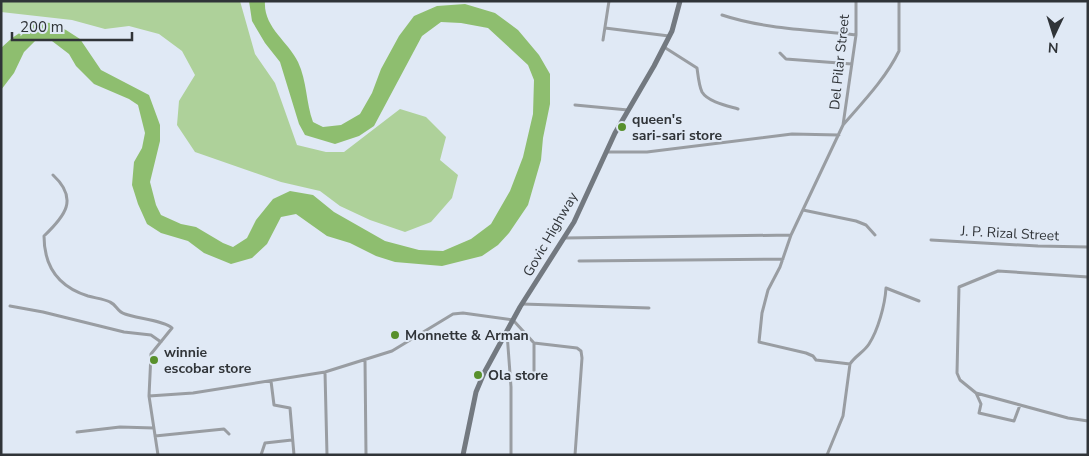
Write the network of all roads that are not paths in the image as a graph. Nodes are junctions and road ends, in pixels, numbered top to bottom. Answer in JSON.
{"nodes":[{"id":1,"x":609,"y":1,"type":"edge"},
{"id":2,"x":680,"y":1,"type":"edge"},
{"id":3,"x":856,"y":1,"type":"edge"},
{"id":4,"x":899,"y":1,"type":"edge"},
{"id":5,"x":722,"y":15,"type":"dead end"},
{"id":6,"x":605,"y":28,"type":"junction"},
{"id":7,"x":856,"y":35,"type":"junction"},
{"id":8,"x":669,"y":36,"type":"junction"},
{"id":9,"x":603,"y":40,"type":"dead end"},
{"id":10,"x":664,"y":47,"type":"junction"},
{"id":11,"x":780,"y":53,"type":"dead end"},
{"id":12,"x":852,"y":64,"type":"junction"},
{"id":13,"x":575,"y":105,"type":"dead end"},
{"id":14,"x":738,"y":109,"type":"dead end"},
{"id":15,"x":628,"y":110,"type":"junction"},
{"id":16,"x":843,"y":125,"type":"junction"},
{"id":17,"x":839,"y":135,"type":"junction"},
{"id":18,"x":606,"y":152,"type":"junction"},
{"id":19,"x":52,"y":176,"type":"dead end"},
{"id":20,"x":803,"y":210,"type":"junction"},
{"id":21,"x":792,"y":235,"type":"junction"},
{"id":22,"x":875,"y":235,"type":"dead end"},
{"id":23,"x":564,"y":238,"type":"junction"},
{"id":24,"x":931,"y":240,"type":"dead end"},
{"id":25,"x":1088,"y":247,"type":"edge"},
{"id":26,"x":783,"y":259,"type":"junction"},
{"id":27,"x":579,"y":261,"type":"dead end"},
{"id":28,"x":1088,"y":277,"type":"edge"},
{"id":29,"x":919,"y":301,"type":"dead end"},
{"id":30,"x":522,"y":304,"type":"junction"},
{"id":31,"x":10,"y":306,"type":"dead end"},
{"id":32,"x":649,"y":308,"type":"dead end"},
{"id":33,"x":513,"y":320,"type":"junction"},
{"id":34,"x":507,"y":330,"type":"junction"},
{"id":35,"x":161,"y":342,"type":"junction"},
{"id":36,"x":534,"y":344,"type":"junction"},
{"id":37,"x":365,"y":360,"type":"junction"},
{"id":38,"x":850,"y":364,"type":"junction"},
{"id":39,"x":325,"y":372,"type":"junction"},
{"id":40,"x":534,"y":376,"type":"dead end"},
{"id":41,"x":271,"y":381,"type":"junction"},
{"id":42,"x":976,"y":393,"type":"junction"},
{"id":43,"x":149,"y":396,"type":"junction"},
{"id":44,"x":1020,"y":405,"type":"junction"},
{"id":45,"x":1088,"y":421,"type":"edge"},
{"id":46,"x":154,"y":428,"type":"junction"},
{"id":47,"x":77,"y":432,"type":"dead end"},
{"id":48,"x":229,"y":434,"type":"dead end"},
{"id":49,"x":155,"y":436,"type":"junction"},
{"id":50,"x":292,"y":440,"type":"junction"},
{"id":51,"x":158,"y":455,"type":"edge"},
{"id":52,"x":261,"y":455,"type":"edge"},
{"id":53,"x":294,"y":455,"type":"edge"},
{"id":54,"x":328,"y":455,"type":"edge"},
{"id":55,"x":366,"y":455,"type":"edge"},
{"id":56,"x":463,"y":455,"type":"edge"},
{"id":57,"x":511,"y":455,"type":"edge"},
{"id":58,"x":575,"y":455,"type":"edge"},
{"id":59,"x":827,"y":455,"type":"edge"}],
"edges":[{"from":1,"to":6,"type":"street"},
{"from":2,"to":8,"type":"main road","name":"Govic Highway"},
{"from":3,"to":7,"type":"street","name":"Del Pilar Street"},
{"from":4,"to":16,"type":"street"},
{"from":5,"to":7,"type":"street"},
{"from":6,"to":8,"type":"street"},
{"from":6,"to":9,"type":"street"},
{"from":7,"to":12,"type":"street","name":"Del Pilar Street"},
{"from":8,"to":10,"type":"main road","name":"Govic Highway"},
{"from":10,"to":14,"type":"street"},
{"from":10,"to":15,"type":"main road","name":"Govic Highway"},
{"from":11,"to":12,"type":"street"},
{"from":12,"to":16,"type":"street","name":"Del Pilar Street"},
{"from":13,"to":15,"type":"street"},
{"from":15,"to":18,"type":"main road","name":"Govic Highway"},
{"from":16,"to":17,"type":"street"},
{"from":17,"to":18,"type":"street"},
{"from":17,"to":20,"type":"street"},
{"from":18,"to":23,"type":"main road","name":"Govic Highway"},
{"from":19,"to":35,"type":"street"},
{"from":20,"to":21,"type":"street"},
{"from":20,"to":22,"type":"street"},
{"from":21,"to":23,"type":"street"},
{"from":21,"to":26,"type":"street"},
{"from":23,"to":30,"type":"main road","name":"Govic Highway"},
{"from":24,"to":25,"type":"street","name":"J. P. Rizal Street"},
{"from":26,"to":27,"type":"street"},
{"from":26,"to":38,"type":"street"},
{"from":28,"to":42,"type":"street"},
{"from":29,"to":38,"type":"street"},
{"from":30,"to":32,"type":"street"},
{"from":30,"to":33,"type":"main road","name":"Govic Highway"},
{"from":31,"to":35,"type":"street"},
{"from":33,"to":34,"type":"main road","name":"Govic Highway"},
{"from":33,"to":36,"type":"street"},
{"from":33,"to":37,"type":"street"},
{"from":34,"to":56,"type":"main road","name":"Govic Highway"},
{"from":34,"to":57,"type":"street"},
{"from":35,"to":43,"type":"street"},
{"from":36,"to":40,"type":"street"},
{"from":36,"to":58,"type":"street"},
{"from":37,"to":39,"type":"street"},
{"from":37,"to":55,"type":"street"},
{"from":38,"to":59,"type":"street"},
{"from":39,"to":41,"type":"street"},
{"from":39,"to":54,"type":"street"},
{"from":41,"to":43,"type":"street"},
{"from":41,"to":50,"type":"street"},
{"from":42,"to":44,"type":"street"},
{"from":42,"to":44,"type":"street"},
{"from":43,"to":46,"type":"street"},
{"from":44,"to":45,"type":"street"},
{"from":46,"to":47,"type":"street"},
{"from":46,"to":49,"type":"street"},
{"from":48,"to":49,"type":"street"},
{"from":49,"to":51,"type":"street"},
{"from":50,"to":52,"type":"street"},
{"from":50,"to":53,"type":"street"}]}
